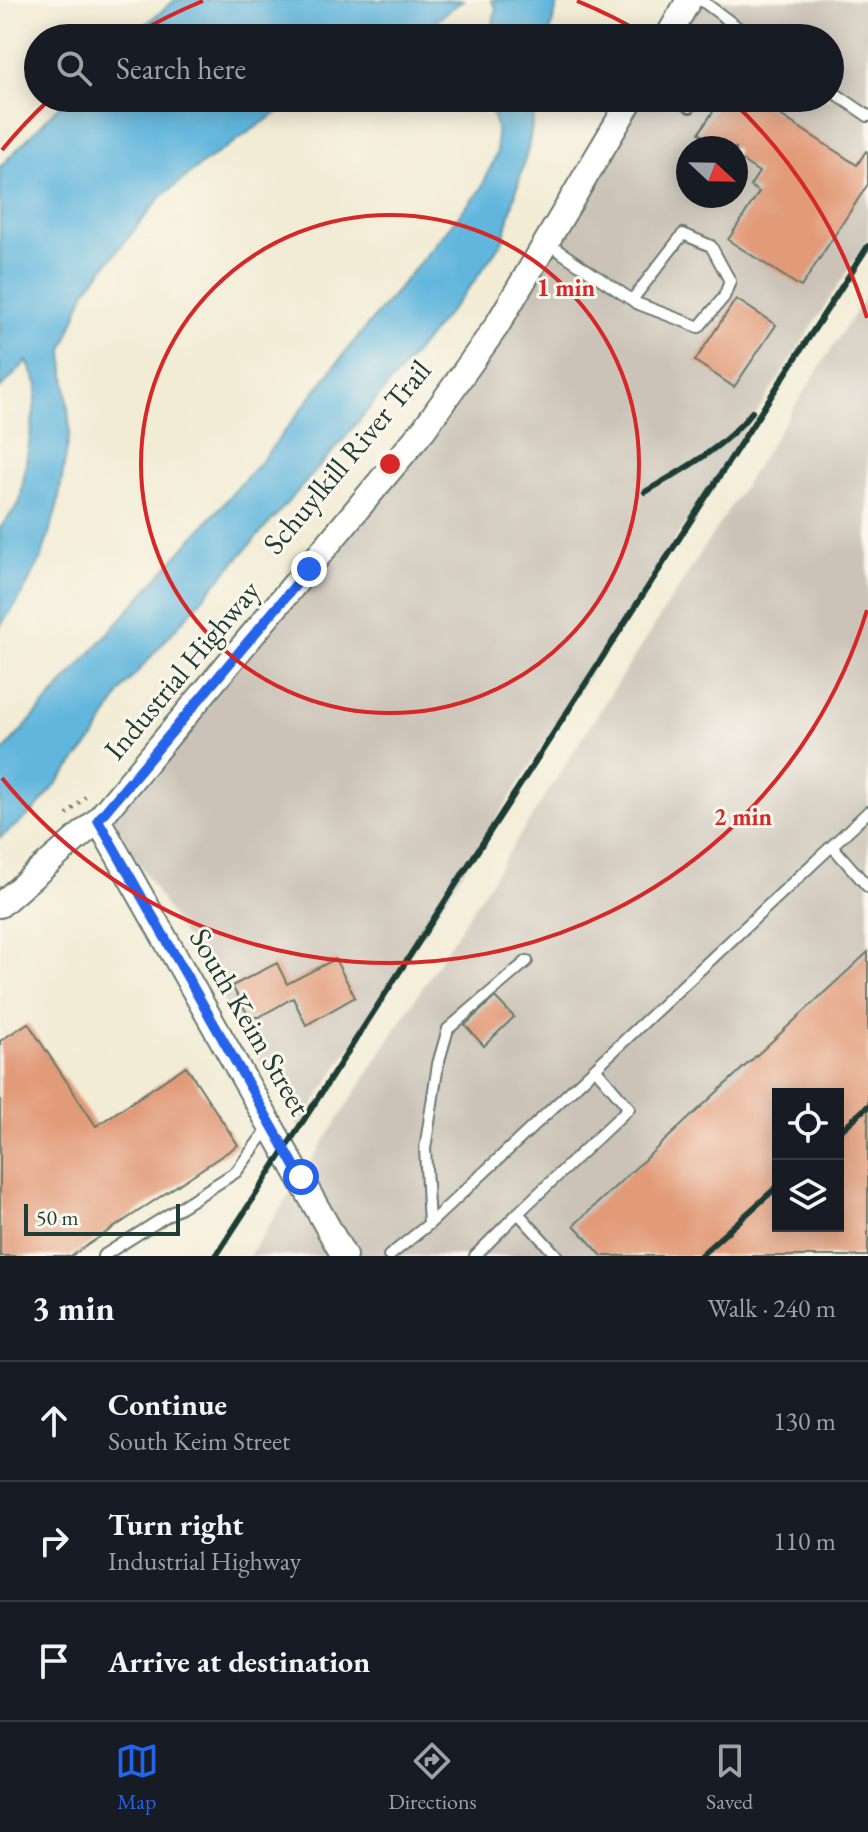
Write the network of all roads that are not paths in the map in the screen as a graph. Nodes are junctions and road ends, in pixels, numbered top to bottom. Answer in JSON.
{"nodes":[{"id":1,"x":689,"y":0,"type":"edge"},
{"id":2,"x":701,"y":0,"type":"edge"},
{"id":3,"x":675,"y":24,"type":"edge"},
{"id":4,"x":726,"y":24,"type":"edge"},
{"id":5,"x":844,"y":100,"type":"edge"},
{"id":6,"x":624,"y":112,"type":"edge"},
{"id":7,"x":868,"y":116,"type":"edge"},
{"id":8,"x":547,"y":243,"type":"junction"},
{"id":9,"x":632,"y":300,"type":"junction"},
{"id":10,"x":868,"y":812,"type":"edge"},
{"id":11,"x":98,"y":820,"type":"junction"},
{"id":12,"x":832,"y":846,"type":"junction"},
{"id":13,"x":868,"y":887,"type":"edge"},
{"id":14,"x":0,"y":905,"type":"edge"},
{"id":15,"x":527,"y":961,"type":"dead end"},
{"id":16,"x":595,"y":1068,"type":"junction"},
{"id":17,"x":271,"y":1124,"type":"junction"},
{"id":18,"x":518,"y":1213,"type":"junction"},
{"id":19,"x":429,"y":1224,"type":"junction"},
{"id":20,"x":396,"y":1254,"type":"edge"},
{"id":21,"x":103,"y":1256,"type":"edge"},
{"id":22,"x":344,"y":1256,"type":"edge"},
{"id":23,"x":475,"y":1256,"type":"edge"},
{"id":24,"x":557,"y":1256,"type":"edge"}],
"edges":[{"from":1,"to":3,"type":"street"},
{"from":2,"to":4,"type":"lane"},
{"from":5,"to":7,"type":"lane"},
{"from":6,"to":8,"type":"street","name":"Industrial Highway"},
{"from":8,"to":9,"type":"lane"},
{"from":8,"to":11,"type":"street","name":"Industrial Highway"},
{"from":9,"to":9,"type":"lane"},
{"from":10,"to":12,"type":"lane"},
{"from":11,"to":14,"type":"street","name":"Industrial Highway"},
{"from":11,"to":17,"type":"street","name":"South Keim Street"},
{"from":12,"to":13,"type":"lane"},
{"from":12,"to":16,"type":"lane"},
{"from":15,"to":19,"type":"lane"},
{"from":16,"to":18,"type":"lane"},
{"from":16,"to":19,"type":"lane"},
{"from":17,"to":21,"type":"lane"},
{"from":17,"to":22,"type":"street","name":"South Keim Street"},
{"from":18,"to":23,"type":"lane"},
{"from":18,"to":24,"type":"lane"},
{"from":19,"to":20,"type":"lane"}]}
